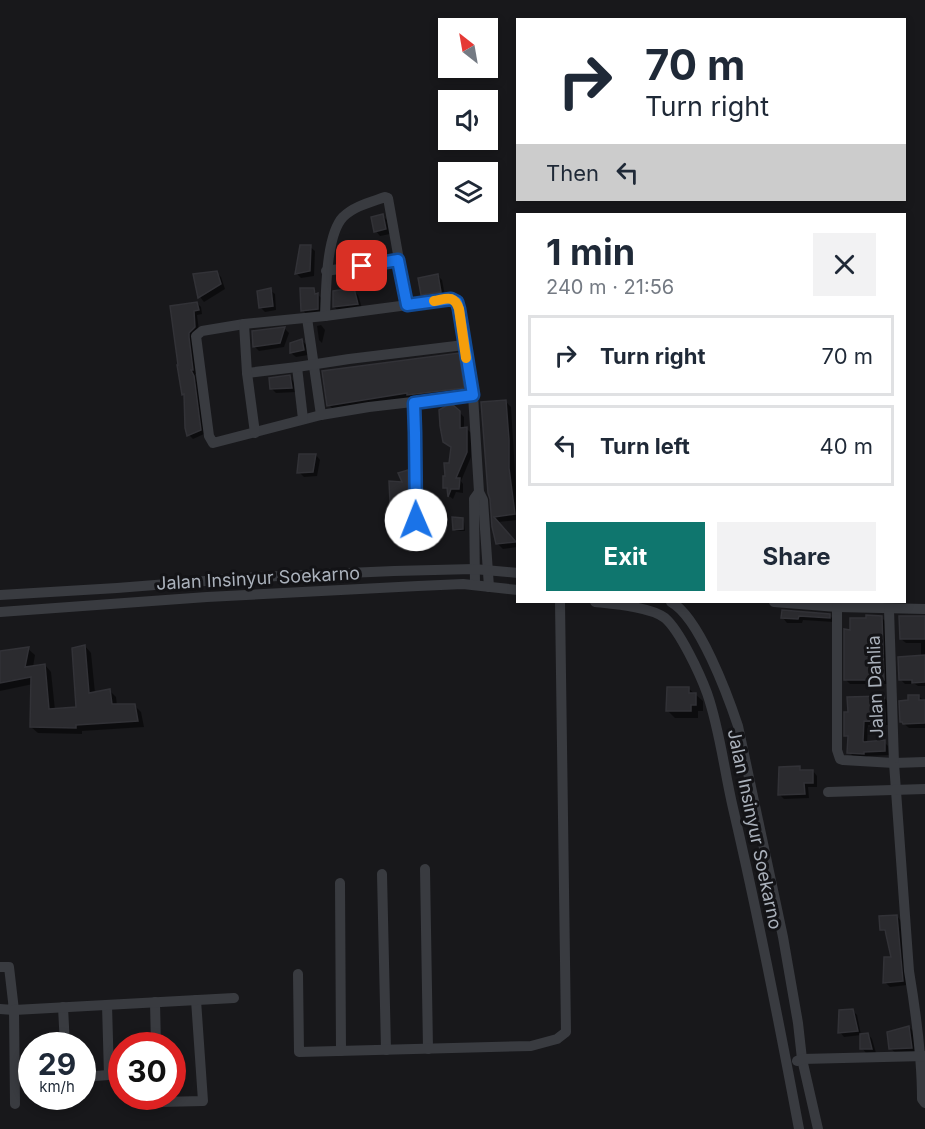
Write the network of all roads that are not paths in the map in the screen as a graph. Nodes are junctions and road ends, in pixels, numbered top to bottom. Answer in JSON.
{"nodes":[{"id":1,"x":398,"y":260,"type":"junction"},
{"id":2,"x":326,"y":271,"type":"junction"},
{"id":3,"x":407,"y":305,"type":"junction"},
{"id":4,"x":325,"y":316,"type":"junction"},
{"id":5,"x":307,"y":318,"type":"junction"},
{"id":6,"x":244,"y":324,"type":"junction"},
{"id":7,"x":464,"y":345,"type":"junction"},
{"id":8,"x":313,"y":364,"type":"junction"},
{"id":9,"x":297,"y":367,"type":"junction"},
{"id":10,"x":247,"y":374,"type":"junction"},
{"id":11,"x":473,"y":395,"type":"junction"},
{"id":12,"x":414,"y":403,"type":"junction"},
{"id":13,"x":321,"y":415,"type":"junction"},
{"id":14,"x":303,"y":419,"type":"junction"},
{"id":15,"x":255,"y":433,"type":"junction"},
{"id":16,"x":479,"y":492,"type":"junction"},
{"id":17,"x":416,"y":520,"type":"dead end"},
{"id":18,"x":474,"y":569,"type":"junction"},
{"id":19,"x":487,"y":570,"type":"junction"},
{"id":20,"x":516,"y":573,"type":"edge"},
{"id":21,"x":213,"y":581,"type":"junction"},
{"id":22,"x":475,"y":585,"type":"junction"},
{"id":23,"x":489,"y":587,"type":"junction"},
{"id":24,"x":516,"y":590,"type":"edge"},
{"id":25,"x":0,"y":594,"type":"edge"},
{"id":26,"x":213,"y":597,"type":"junction"},
{"id":27,"x":560,"y":603,"type":"edge"},
{"id":28,"x":601,"y":603,"type":"edge"},
{"id":29,"x":677,"y":603,"type":"edge"},
{"id":30,"x":787,"y":603,"type":"edge"},
{"id":31,"x":837,"y":607,"type":"junction"},
{"id":32,"x":889,"y":609,"type":"junction"},
{"id":33,"x":925,"y":609,"type":"edge"},
{"id":34,"x":0,"y":612,"type":"edge"},
{"id":35,"x":664,"y":617,"type":"junction"},
{"id":36,"x":738,"y":726,"type":"junction"},
{"id":37,"x":717,"y":732,"type":"junction"},
{"id":38,"x":925,"y":762,"type":"edge"},
{"id":39,"x":894,"y":763,"type":"junction"},
{"id":40,"x":925,"y":789,"type":"edge"},
{"id":41,"x":896,"y":791,"type":"junction"},
{"id":42,"x":828,"y":792,"type":"dead end"},
{"id":43,"x":425,"y":869,"type":"dead end"},
{"id":44,"x":382,"y":874,"type":"dead end"},
{"id":45,"x":340,"y":883,"type":"dead end"},
{"id":46,"x":783,"y":937,"type":"junction"},
{"id":47,"x":762,"y":940,"type":"junction"},
{"id":48,"x":0,"y":967,"type":"edge"},
{"id":49,"x":298,"y":974,"type":"dead end"},
{"id":50,"x":234,"y":998,"type":"dead end"},
{"id":51,"x":196,"y":1000,"type":"junction"},
{"id":52,"x":155,"y":1002,"type":"junction"},
{"id":53,"x":920,"y":1002,"type":"edge"},
{"id":54,"x":107,"y":1005,"type":"junction"},
{"id":55,"x":63,"y":1007,"type":"junction"},
{"id":56,"x":0,"y":1009,"type":"edge"},
{"id":57,"x":14,"y":1010,"type":"junction"},
{"id":58,"x":64,"y":1032,"type":"edge"},
{"id":59,"x":156,"y":1032,"type":"edge"},
{"id":60,"x":108,"y":1040,"type":"edge"},
{"id":61,"x":428,"y":1049,"type":"junction"},
{"id":62,"x":386,"y":1050,"type":"junction"},
{"id":63,"x":341,"y":1051,"type":"junction"},
{"id":64,"x":922,"y":1056,"type":"edge"},
{"id":65,"x":802,"y":1059,"type":"junction"},
{"id":66,"x":787,"y":1063,"type":"junction"},
{"id":67,"x":186,"y":1101,"type":"edge"},
{"id":68,"x":925,"y":1103,"type":"edge"},
{"id":69,"x":15,"y":1104,"type":"dead end"},
{"id":70,"x":799,"y":1129,"type":"edge"},
{"id":71,"x":818,"y":1129,"type":"edge"}],
"edges":[{"from":1,"to":2,"type":"street"},
{"from":1,"to":2,"type":"street"},
{"from":1,"to":3,"type":"street"},
{"from":2,"to":4,"type":"street"},
{"from":3,"to":4,"type":"street"},
{"from":3,"to":7,"type":"street"},
{"from":4,"to":5,"type":"street"},
{"from":5,"to":6,"type":"street"},
{"from":5,"to":8,"type":"street"},
{"from":6,"to":10,"type":"street"},
{"from":6,"to":15,"type":"street"},
{"from":7,"to":8,"type":"street"},
{"from":7,"to":11,"type":"street"},
{"from":8,"to":9,"type":"street"},
{"from":8,"to":13,"type":"street"},
{"from":9,"to":10,"type":"street"},
{"from":9,"to":14,"type":"street"},
{"from":10,"to":15,"type":"street"},
{"from":11,"to":12,"type":"street"},
{"from":11,"to":16,"type":"street"},
{"from":12,"to":13,"type":"street"},
{"from":12,"to":17,"type":"street"},
{"from":13,"to":14,"type":"street"},
{"from":14,"to":15,"type":"street"},
{"from":16,"to":18,"type":"street"},
{"from":16,"to":19,"type":"street"},
{"from":18,"to":19,"type":"street","name":"Jalan Insinyur Soekarno"},
{"from":18,"to":21,"type":"street","name":"Jalan Insinyur Soekarno"},
{"from":18,"to":22,"type":"street"},
{"from":19,"to":20,"type":"street","name":"Jalan Insinyur Soekarno"},
{"from":19,"to":23,"type":"street"},
{"from":21,"to":25,"type":"street","name":"Jalan Insinyur Soekarno"},
{"from":21,"to":26,"type":"street"},
{"from":22,"to":23,"type":"street","name":"Jalan Insinyur Soekarno"},
{"from":22,"to":26,"type":"street","name":"Jalan Insinyur Soekarno"},
{"from":23,"to":24,"type":"street","name":"Jalan Insinyur Soekarno"},
{"from":26,"to":34,"type":"street","name":"Jalan Insinyur Soekarno"},
{"from":27,"to":61,"type":"street"},
{"from":28,"to":35,"type":"street"},
{"from":29,"to":35,"type":"street"},
{"from":29,"to":36,"type":"street","name":"Jalan Insinyur Soekarno"},
{"from":30,"to":31,"type":"street"},
{"from":31,"to":32,"type":"street"},
{"from":31,"to":39,"type":"street"},
{"from":32,"to":33,"type":"street"},
{"from":32,"to":39,"type":"street","name":"Jalan Dahlia"},
{"from":35,"to":37,"type":"street","name":"Jalan Insinyur Soekarno"},
{"from":36,"to":37,"type":"street"},
{"from":36,"to":46,"type":"street","name":"Jalan Insinyur Soekarno"},
{"from":37,"to":47,"type":"street","name":"Jalan Insinyur Soekarno"},
{"from":38,"to":39,"type":"street"},
{"from":39,"to":41,"type":"street","name":"Jalan Dahlia"},
{"from":40,"to":41,"type":"street"},
{"from":41,"to":42,"type":"street"},
{"from":41,"to":53,"type":"street","name":"Jalan Dahlia"},
{"from":43,"to":61,"type":"street"},
{"from":44,"to":62,"type":"street"},
{"from":45,"to":63,"type":"street"},
{"from":46,"to":47,"type":"street"},
{"from":46,"to":65,"type":"street","name":"Jalan Insinyur Soekarno"},
{"from":47,"to":66,"type":"street","name":"Jalan Insinyur Soekarno"},
{"from":48,"to":57,"type":"street"},
{"from":49,"to":63,"type":"street"},
{"from":50,"to":51,"type":"street"},
{"from":51,"to":52,"type":"street"},
{"from":51,"to":67,"type":"street"},
{"from":52,"to":54,"type":"street"},
{"from":52,"to":59,"type":"street"},
{"from":53,"to":64,"type":"street","name":"Jalan Dahlia"},
{"from":54,"to":55,"type":"street"},
{"from":54,"to":60,"type":"street"},
{"from":55,"to":57,"type":"street"},
{"from":55,"to":58,"type":"street"},
{"from":56,"to":57,"type":"street"},
{"from":57,"to":69,"type":"street"},
{"from":61,"to":62,"type":"street"},
{"from":62,"to":63,"type":"street"},
{"from":64,"to":65,"type":"street"},
{"from":64,"to":68,"type":"street","name":"Jalan Dahlia"},
{"from":65,"to":66,"type":"street"},
{"from":65,"to":71,"type":"street","name":"Jalan Insinyur Soekarno"},
{"from":66,"to":70,"type":"street","name":"Jalan Insinyur Soekarno"}]}
